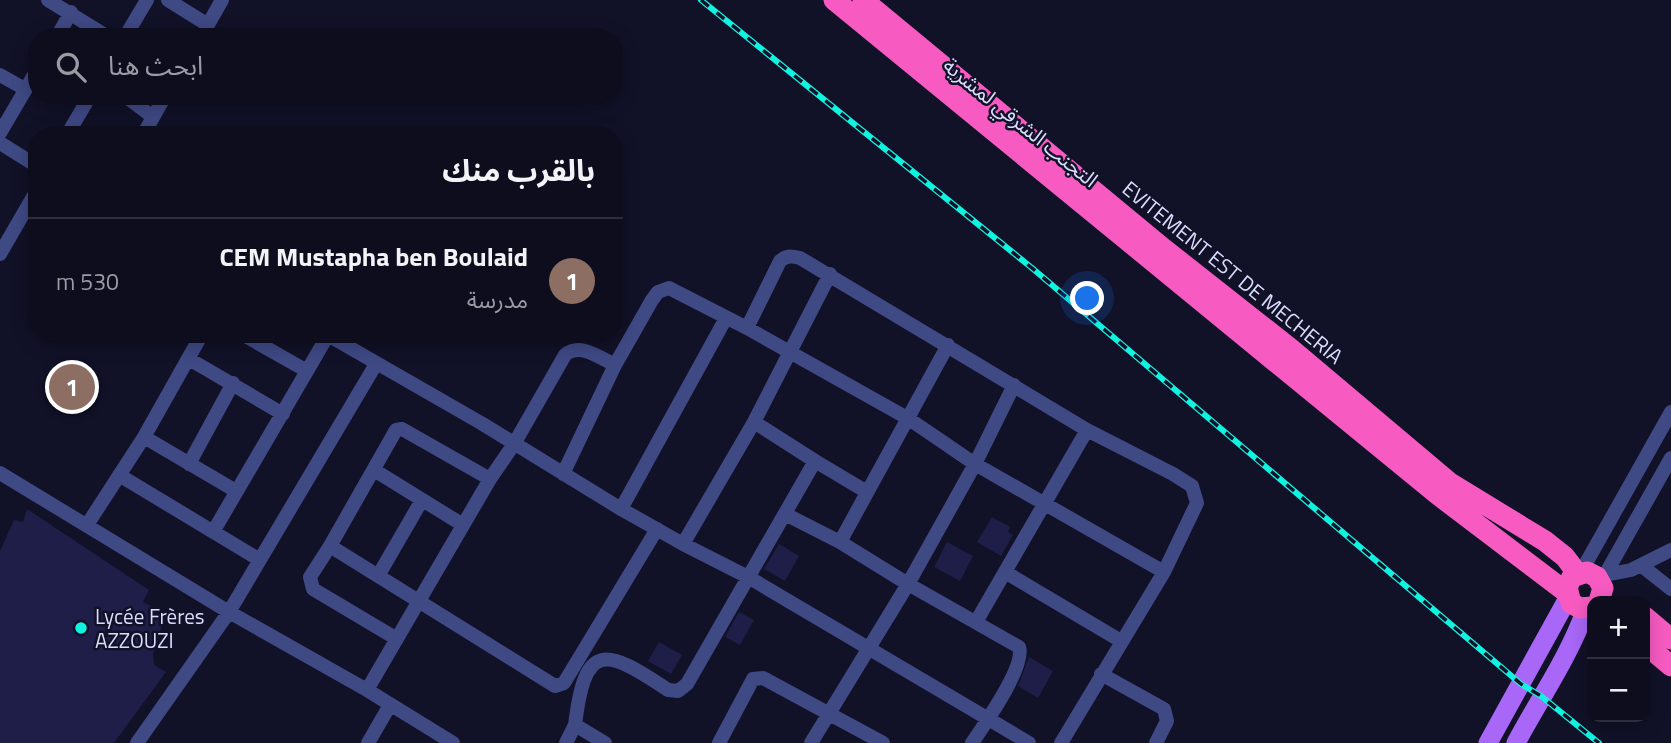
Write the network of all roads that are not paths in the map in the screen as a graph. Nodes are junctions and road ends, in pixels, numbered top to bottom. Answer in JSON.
{"nodes":[{"id":1,"x":48,"y":0,"type":"edge"},
{"id":2,"x":147,"y":0,"type":"edge"},
{"id":3,"x":168,"y":0,"type":"edge"},
{"id":4,"x":222,"y":0,"type":"edge"},
{"id":5,"x":834,"y":0,"type":"edge"},
{"id":6,"x":863,"y":0,"type":"edge"},
{"id":7,"x":71,"y":12,"type":"junction"},
{"id":8,"x":62,"y":28,"type":"edge"},
{"id":9,"x":95,"y":28,"type":"edge"},
{"id":10,"x":130,"y":28,"type":"edge"},
{"id":11,"x":201,"y":28,"type":"edge"},
{"id":12,"x":206,"y":28,"type":"edge"},
{"id":13,"x":0,"y":75,"type":"edge"},
{"id":14,"x":28,"y":84,"type":"edge"},
{"id":15,"x":25,"y":89,"type":"junction"},
{"id":16,"x":85,"y":105,"type":"edge"},
{"id":17,"x":137,"y":105,"type":"edge"},
{"id":18,"x":160,"y":105,"type":"edge"},
{"id":19,"x":153,"y":117,"type":"junction"},
{"id":20,"x":72,"y":126,"type":"edge"},
{"id":21,"x":148,"y":126,"type":"edge"},
{"id":22,"x":0,"y":133,"type":"edge"},
{"id":23,"x":0,"y":143,"type":"edge"},
{"id":24,"x":28,"y":160,"type":"edge"},
{"id":25,"x":28,"y":206,"type":"edge"},
{"id":26,"x":0,"y":254,"type":"edge"},
{"id":27,"x":830,"y":274,"type":"junction"},
{"id":28,"x":726,"y":318,"type":"junction"},
{"id":29,"x":747,"y":328,"type":"junction"},
{"id":30,"x":197,"y":343,"type":"edge"},
{"id":31,"x":258,"y":343,"type":"edge"},
{"id":32,"x":323,"y":343,"type":"edge"},
{"id":33,"x":341,"y":343,"type":"edge"},
{"id":34,"x":948,"y":345,"type":"junction"},
{"id":35,"x":791,"y":353,"type":"junction"},
{"id":36,"x":189,"y":359,"type":"junction"},
{"id":37,"x":376,"y":364,"type":"junction"},
{"id":38,"x":615,"y":365,"type":"junction"},
{"id":39,"x":307,"y":371,"type":"junction"},
{"id":40,"x":233,"y":383,"type":"junction"},
{"id":41,"x":1014,"y":385,"type":"junction"},
{"id":42,"x":1671,"y":412,"type":"edge"},
{"id":43,"x":283,"y":414,"type":"junction"},
{"id":44,"x":909,"y":419,"type":"junction"},
{"id":45,"x":754,"y":422,"type":"junction"},
{"id":46,"x":1087,"y":430,"type":"junction"},
{"id":47,"x":144,"y":437,"type":"junction"},
{"id":48,"x":514,"y":444,"type":"junction"},
{"id":49,"x":1671,"y":458,"type":"edge"},
{"id":50,"x":816,"y":461,"type":"junction"},
{"id":51,"x":189,"y":464,"type":"junction"},
{"id":52,"x":975,"y":464,"type":"junction"},
{"id":53,"x":374,"y":470,"type":"junction"},
{"id":54,"x":0,"y":473,"type":"edge"},
{"id":55,"x":563,"y":474,"type":"junction"},
{"id":56,"x":119,"y":475,"type":"junction"},
{"id":57,"x":490,"y":479,"type":"junction"},
{"id":58,"x":236,"y":491,"type":"junction"},
{"id":59,"x":867,"y":492,"type":"junction"},
{"id":60,"x":422,"y":500,"type":"junction"},
{"id":61,"x":1045,"y":502,"type":"junction"},
{"id":62,"x":621,"y":509,"type":"junction"},
{"id":63,"x":785,"y":514,"type":"junction"},
{"id":64,"x":88,"y":525,"type":"junction"},
{"id":65,"x":463,"y":525,"type":"junction"},
{"id":66,"x":657,"y":529,"type":"junction"},
{"id":67,"x":213,"y":532,"type":"junction"},
{"id":68,"x":840,"y":542,"type":"junction"},
{"id":69,"x":683,"y":544,"type":"junction"},
{"id":70,"x":330,"y":546,"type":"junction"},
{"id":71,"x":1671,"y":550,"type":"edge"},
{"id":72,"x":260,"y":560,"type":"junction"},
{"id":73,"x":1642,"y":566,"type":"junction"},
{"id":74,"x":1005,"y":572,"type":"junction"},
{"id":75,"x":1164,"y":572,"type":"junction"},
{"id":76,"x":1579,"y":573,"type":"junction"},
{"id":77,"x":378,"y":576,"type":"junction"},
{"id":78,"x":748,"y":577,"type":"junction"},
{"id":79,"x":908,"y":584,"type":"junction"},
{"id":80,"x":1671,"y":589,"type":"edge"},
{"id":81,"x":1588,"y":596,"type":"edge"},
{"id":82,"x":1589,"y":596,"type":"edge"},
{"id":83,"x":1591,"y":596,"type":"edge"},
{"id":84,"x":1592,"y":596,"type":"edge"},
{"id":85,"x":1587,"y":601,"type":"edge"},
{"id":86,"x":419,"y":603,"type":"junction"},
{"id":87,"x":1587,"y":605,"type":"edge"},
{"id":88,"x":229,"y":612,"type":"junction"},
{"id":89,"x":1650,"y":621,"type":"edge"},
{"id":90,"x":976,"y":622,"type":"junction"},
{"id":91,"x":397,"y":639,"type":"junction"},
{"id":92,"x":1671,"y":639,"type":"edge"},
{"id":93,"x":1121,"y":641,"type":"junction"},
{"id":94,"x":1650,"y":648,"type":"edge"},
{"id":95,"x":869,"y":649,"type":"junction"},
{"id":96,"x":1671,"y":666,"type":"edge"},
{"id":97,"x":1101,"y":674,"type":"junction"},
{"id":98,"x":367,"y":690,"type":"junction"},
{"id":99,"x":390,"y":705,"type":"junction"},
{"id":100,"x":828,"y":714,"type":"junction"},
{"id":101,"x":989,"y":719,"type":"junction"},
{"id":102,"x":575,"y":725,"type":"junction"},
{"id":103,"x":450,"y":742,"type":"edge"},
{"id":104,"x":137,"y":743,"type":"edge"},
{"id":105,"x":368,"y":743,"type":"edge"},
{"id":106,"x":566,"y":743,"type":"edge"},
{"id":107,"x":604,"y":743,"type":"edge"},
{"id":108,"x":719,"y":743,"type":"edge"},
{"id":109,"x":811,"y":743,"type":"edge"},
{"id":110,"x":883,"y":743,"type":"edge"},
{"id":111,"x":972,"y":743,"type":"edge"},
{"id":112,"x":1030,"y":743,"type":"edge"},
{"id":113,"x":1060,"y":743,"type":"edge"},
{"id":114,"x":1156,"y":743,"type":"edge"},
{"id":115,"x":1488,"y":743,"type":"edge"},
{"id":116,"x":1516,"y":743,"type":"edge"}],
"edges":[{"from":1,"to":7,"type":"street"},
{"from":2,"to":10,"type":"street"},
{"from":3,"to":11,"type":"street"},
{"from":4,"to":12,"type":"street"},
{"from":5,"to":81,"type":"highway","name":"التجنب الشرقي لمشرية"},
{"from":6,"to":76,"type":"highway","name":"EVITEMENT EST DE MECHERIA"},
{"from":7,"to":8,"type":"street"},
{"from":7,"to":9,"type":"street"},
{"from":13,"to":15,"type":"street"},
{"from":14,"to":15,"type":"street"},
{"from":15,"to":22,"type":"street"},
{"from":16,"to":20,"type":"street"},
{"from":17,"to":19,"type":"street"},
{"from":18,"to":19,"type":"street"},
{"from":19,"to":21,"type":"street"},
{"from":23,"to":24,"type":"street"},
{"from":25,"to":26,"type":"street"},
{"from":27,"to":29,"type":"street"},
{"from":27,"to":34,"type":"street"},
{"from":27,"to":35,"type":"street"},
{"from":28,"to":29,"type":"street"},
{"from":28,"to":38,"type":"street"},
{"from":28,"to":62,"type":"street"},
{"from":29,"to":35,"type":"street"},
{"from":30,"to":36,"type":"street"},
{"from":31,"to":39,"type":"street"},
{"from":32,"to":39,"type":"street"},
{"from":33,"to":37,"type":"street"},
{"from":34,"to":41,"type":"street"},
{"from":34,"to":44,"type":"street"},
{"from":35,"to":44,"type":"street"},
{"from":35,"to":45,"type":"street"},
{"from":36,"to":40,"type":"street"},
{"from":36,"to":47,"type":"street"},
{"from":37,"to":48,"type":"street"},
{"from":37,"to":72,"type":"street"},
{"from":38,"to":48,"type":"street"},
{"from":38,"to":55,"type":"street"},
{"from":39,"to":43,"type":"street"},
{"from":40,"to":43,"type":"street"},
{"from":40,"to":51,"type":"street"},
{"from":41,"to":46,"type":"street"},
{"from":41,"to":52,"type":"street"},
{"from":42,"to":76,"type":"street"},
{"from":43,"to":58,"type":"street"},
{"from":44,"to":52,"type":"street"},
{"from":44,"to":59,"type":"street"},
{"from":45,"to":50,"type":"street"},
{"from":45,"to":69,"type":"street"},
{"from":46,"to":61,"type":"street"},
{"from":46,"to":75,"type":"street"},
{"from":47,"to":51,"type":"street"},
{"from":47,"to":56,"type":"street"},
{"from":48,"to":55,"type":"street"},
{"from":48,"to":57,"type":"street"},
{"from":49,"to":83,"type":"street"},
{"from":50,"to":59,"type":"street"},
{"from":50,"to":63,"type":"street"},
{"from":51,"to":58,"type":"street"},
{"from":52,"to":61,"type":"street"},
{"from":52,"to":79,"type":"street"},
{"from":53,"to":57,"type":"street"},
{"from":53,"to":60,"type":"street"},
{"from":53,"to":70,"type":"street"},
{"from":54,"to":64,"type":"street"},
{"from":55,"to":62,"type":"street"},
{"from":56,"to":64,"type":"street"},
{"from":56,"to":67,"type":"street"},
{"from":57,"to":65,"type":"street"},
{"from":58,"to":67,"type":"street"},
{"from":59,"to":68,"type":"street"},
{"from":60,"to":65,"type":"street"},
{"from":60,"to":77,"type":"street"},
{"from":61,"to":74,"type":"street"},
{"from":61,"to":75,"type":"street"},
{"from":62,"to":66,"type":"street"},
{"from":63,"to":68,"type":"street"},
{"from":63,"to":78,"type":"street"},
{"from":64,"to":88,"type":"street"},
{"from":65,"to":86,"type":"street"},
{"from":66,"to":69,"type":"street"},
{"from":66,"to":86,"type":"street"},
{"from":67,"to":72,"type":"street"},
{"from":68,"to":79,"type":"street"},
{"from":69,"to":78,"type":"street"},
{"from":70,"to":77,"type":"street"},
{"from":70,"to":91,"type":"street"},
{"from":71,"to":73,"type":"street"},
{"from":72,"to":88,"type":"street"},
{"from":73,"to":80,"type":"street"},
{"from":73,"to":84,"type":"street"},
{"from":74,"to":90,"type":"street"},
{"from":74,"to":93,"type":"street"},
{"from":75,"to":93,"type":"street"},
{"from":76,"to":82,"type":"highway"},
{"from":77,"to":86,"type":"street"},
{"from":78,"to":95,"type":"street"},
{"from":78,"to":102,"type":"street"},
{"from":79,"to":90,"type":"street"},
{"from":79,"to":95,"type":"street"},
{"from":85,"to":115,"type":"main road"},
{"from":86,"to":91,"type":"street"},
{"from":87,"to":116,"type":"main road"},
{"from":88,"to":98,"type":"street"},
{"from":88,"to":104,"type":"street"},
{"from":89,"to":92,"type":"highway"},
{"from":90,"to":101,"type":"street"},
{"from":91,"to":98,"type":"street"},
{"from":93,"to":97,"type":"street"},
{"from":94,"to":96,"type":"highway"},
{"from":95,"to":100,"type":"street"},
{"from":95,"to":101,"type":"street"},
{"from":97,"to":113,"type":"street"},
{"from":97,"to":114,"type":"street"},
{"from":98,"to":99,"type":"street"},
{"from":99,"to":103,"type":"street"},
{"from":99,"to":105,"type":"street"},
{"from":100,"to":108,"type":"street"},
{"from":100,"to":109,"type":"street"},
{"from":100,"to":110,"type":"street"},
{"from":101,"to":111,"type":"street"},
{"from":101,"to":112,"type":"street"},
{"from":102,"to":106,"type":"street"},
{"from":102,"to":107,"type":"street"}]}
